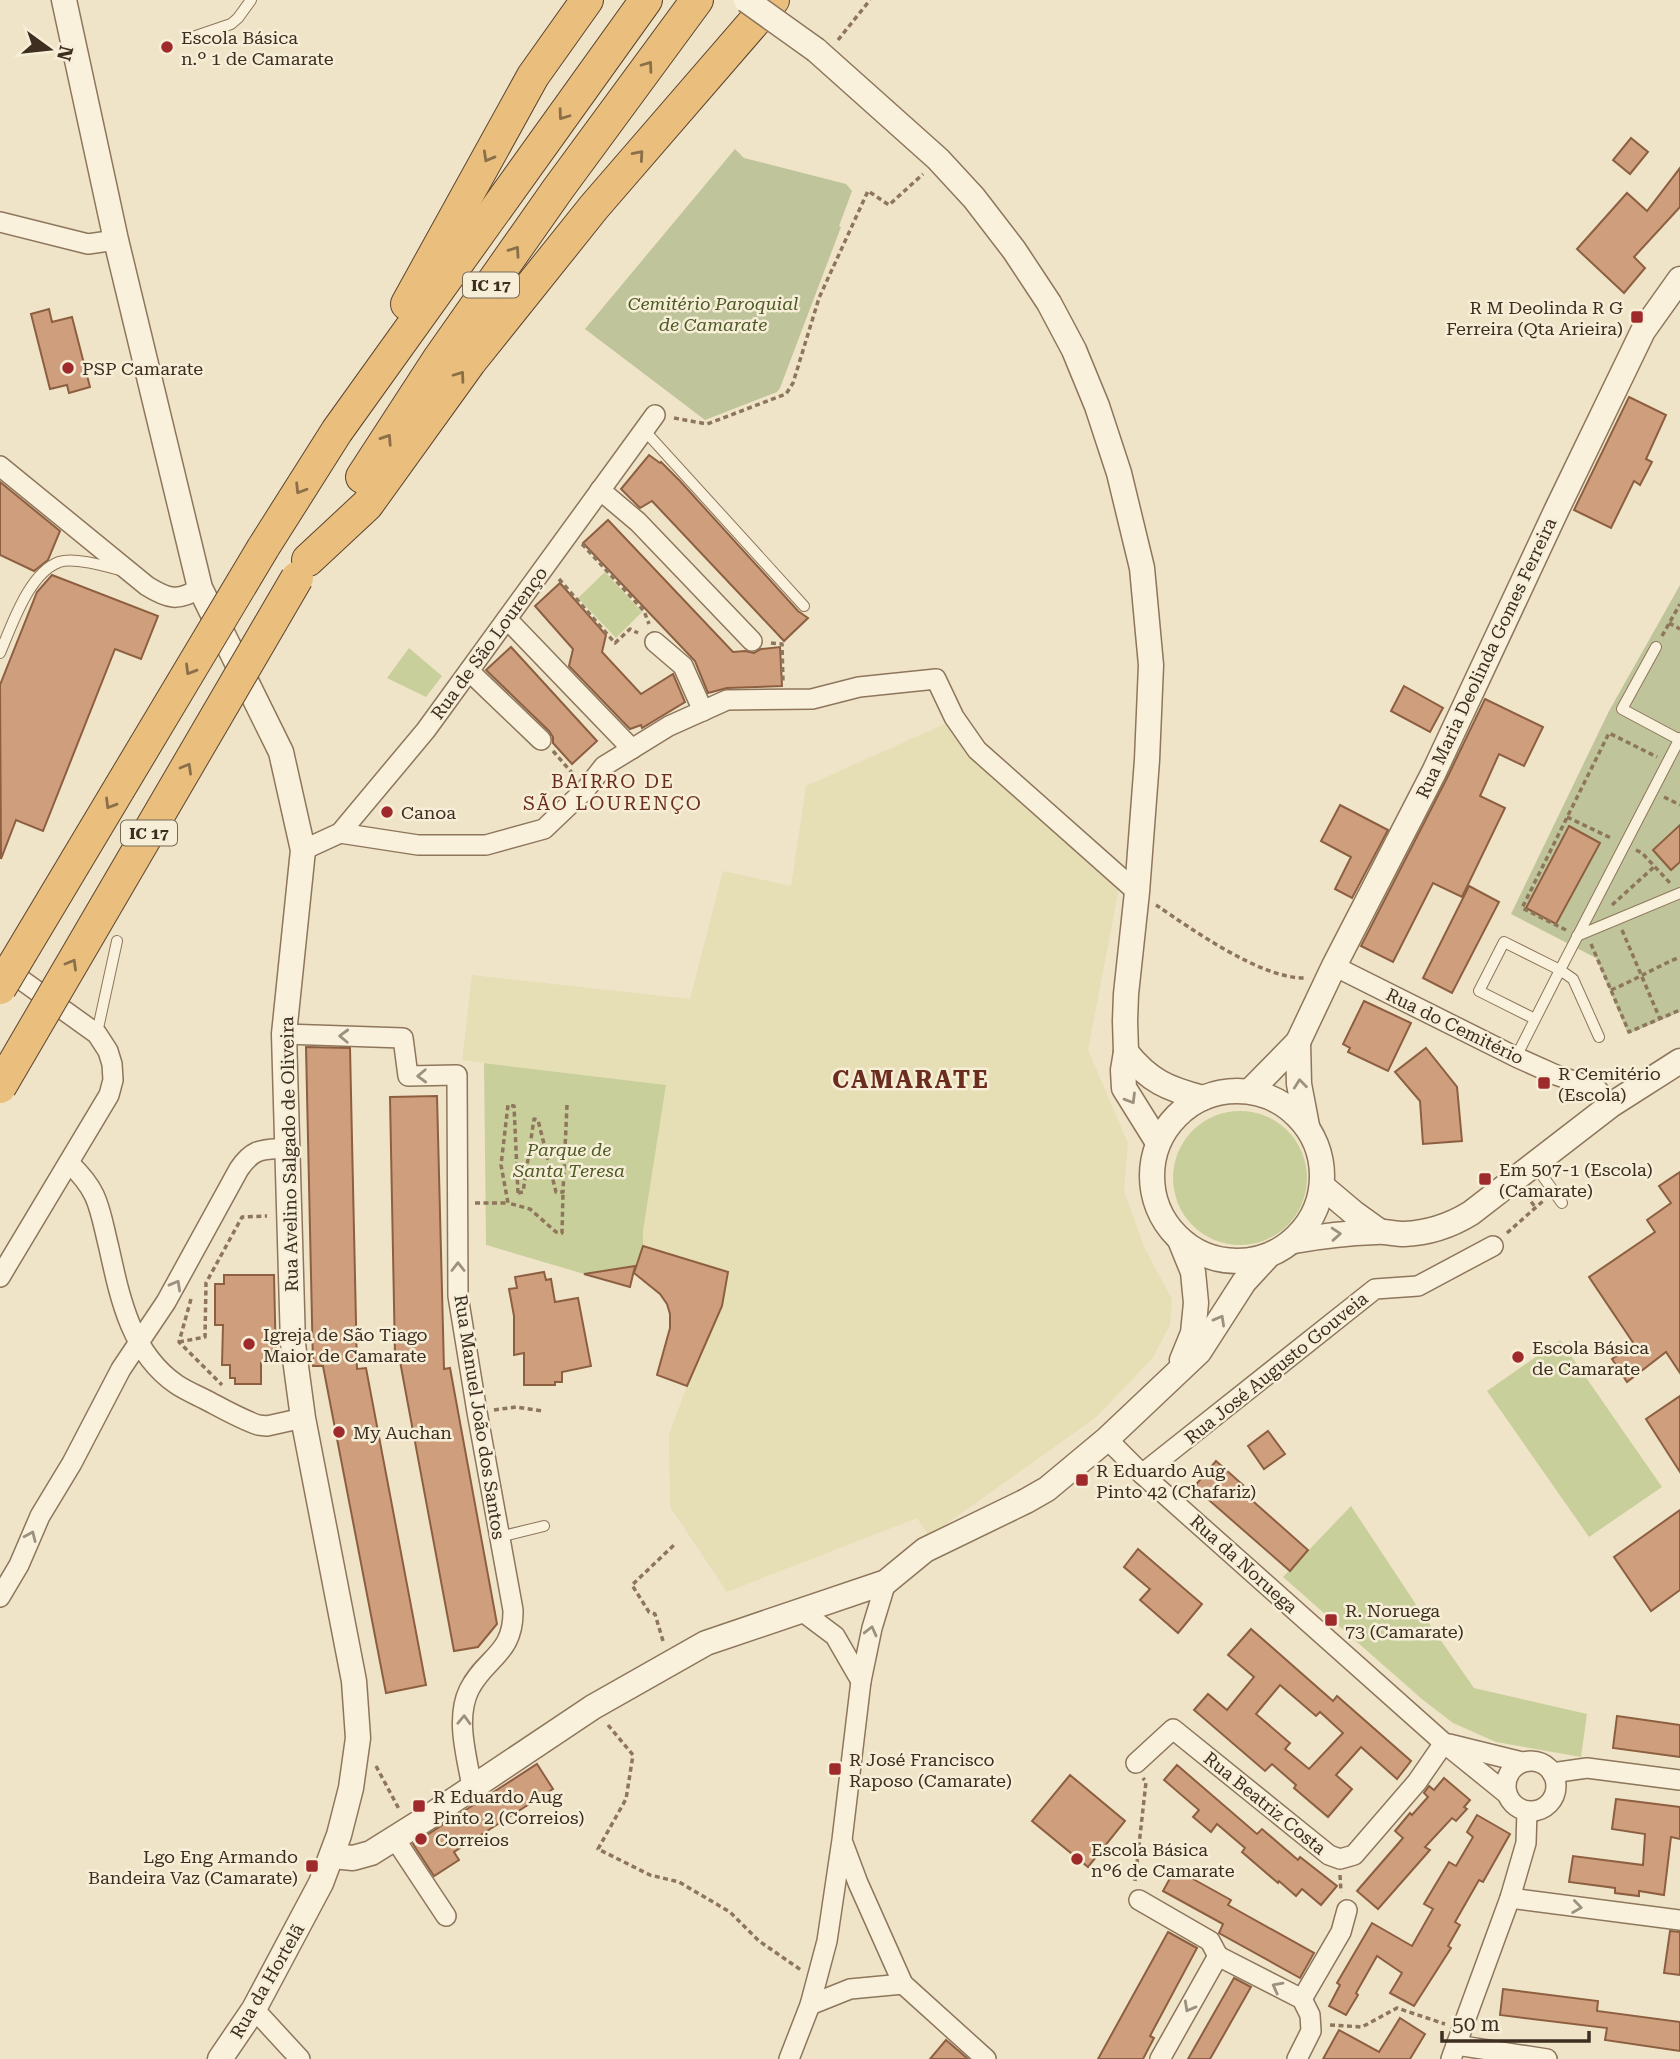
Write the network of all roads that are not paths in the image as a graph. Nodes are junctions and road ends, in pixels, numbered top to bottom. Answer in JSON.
{"nodes":[{"id":1,"x":64,"y":0,"type":"edge"},
{"id":2,"x":251,"y":0,"type":"edge"},
{"id":3,"x":587,"y":0,"type":"edge"},
{"id":4,"x":646,"y":0,"type":"edge"},
{"id":5,"x":697,"y":0,"type":"edge"},
{"id":6,"x":746,"y":0,"type":"edge"},
{"id":7,"x":773,"y":0,"type":"edge"},
{"id":8,"x":191,"y":38,"type":"dead end"},
{"id":9,"x":0,"y":222,"type":"edge"},
{"id":10,"x":116,"y":240,"type":"junction"},
{"id":11,"x":1680,"y":279,"type":"edge"},
{"id":12,"x":650,"y":423,"type":"joint"},
{"id":13,"x":337,"y":431,"type":"junction"},
{"id":14,"x":0,"y":466,"type":"edge"},
{"id":15,"x":600,"y":490,"type":"junction"},
{"id":16,"x":302,"y":569,"type":"junction"},
{"id":17,"x":130,"y":572,"type":"junction"},
{"id":18,"x":200,"y":588,"type":"junction"},
{"id":19,"x":804,"y":606,"type":"dead end"},
{"id":20,"x":507,"y":619,"type":"junction"},
{"id":21,"x":752,"y":641,"type":"dead end"},
{"id":22,"x":656,"y":642,"type":"road end"},
{"id":23,"x":1656,"y":647,"type":"road end"},
{"id":24,"x":0,"y":653,"type":"edge"},
{"id":25,"x":469,"y":671,"type":"junction"},
{"id":26,"x":703,"y":711,"type":"junction"},
{"id":27,"x":1680,"y":739,"type":"edge"},
{"id":28,"x":541,"y":740,"type":"road end"},
{"id":29,"x":632,"y":749,"type":"junction"},
{"id":30,"x":1676,"y":756,"type":"edge"},
{"id":31,"x":340,"y":833,"type":"junction"},
{"id":32,"x":303,"y":850,"type":"junction"},
{"id":33,"x":1137,"y":892,"type":"junction"},
{"id":34,"x":1680,"y":893,"type":"edge"},
{"id":35,"x":1577,"y":936,"type":"junction"},
{"id":36,"x":117,"y":941,"type":"dead end"},
{"id":37,"x":0,"y":965,"type":"edge"},
{"id":38,"x":1560,"y":970,"type":"junction"},
{"id":39,"x":1331,"y":972,"type":"junction"},
{"id":40,"x":0,"y":988,"type":"edge"},
{"id":41,"x":1535,"y":1019,"type":"junction"},
{"id":42,"x":97,"y":1034,"type":"junction"},
{"id":43,"x":284,"y":1034,"type":"junction"},
{"id":44,"x":1599,"y":1037,"type":"dead end"},
{"id":45,"x":1298,"y":1042,"type":"junction"},
{"id":46,"x":1126,"y":1052,"type":"junction"},
{"id":47,"x":1516,"y":1057,"type":"junction"},
{"id":48,"x":1680,"y":1060,"type":"edge"},
{"id":49,"x":0,"y":1087,"type":"edge"},
{"id":50,"x":1250,"y":1091,"type":"junction"},
{"id":51,"x":1203,"y":1098,"type":"junction"},
{"id":52,"x":1611,"y":1105,"type":"junction"},
{"id":53,"x":1307,"y":1126,"type":"junction"},
{"id":54,"x":1157,"y":1142,"type":"junction"},
{"id":55,"x":287,"y":1148,"type":"junction"},
{"id":56,"x":69,"y":1163,"type":"junction"},
{"id":57,"x":1534,"y":1164,"type":"junction"},
{"id":58,"x":1322,"y":1186,"type":"junction"},
{"id":59,"x":1562,"y":1203,"type":"dead end"},
{"id":60,"x":1380,"y":1231,"type":"junction"},
{"id":61,"x":1180,"y":1240,"type":"junction"},
{"id":62,"x":1294,"y":1241,"type":"junction"},
{"id":63,"x":1493,"y":1246,"type":"road end"},
{"id":64,"x":1267,"y":1257,"type":"junction"},
{"id":65,"x":0,"y":1277,"type":"edge"},
{"id":66,"x":139,"y":1343,"type":"junction"},
{"id":67,"x":1177,"y":1372,"type":"junction"},
{"id":68,"x":303,"y":1418,"type":"junction"},
{"id":69,"x":1107,"y":1439,"type":"junction"},
{"id":70,"x":1142,"y":1474,"type":"junction"},
{"id":71,"x":544,"y":1526,"type":"dead end"},
{"id":72,"x":499,"y":1537,"type":"junction"},
{"id":73,"x":887,"y":1582,"type":"junction"},
{"id":74,"x":0,"y":1597,"type":"edge"},
{"id":75,"x":803,"y":1612,"type":"junction"},
{"id":76,"x":861,"y":1681,"type":"junction"},
{"id":77,"x":1444,"y":1743,"type":"junction"},
{"id":78,"x":1522,"y":1762,"type":"junction"},
{"id":79,"x":1136,"y":1763,"type":"road end"},
{"id":80,"x":1552,"y":1773,"type":"junction"},
{"id":81,"x":1680,"y":1780,"type":"edge"},
{"id":82,"x":472,"y":1787,"type":"junction"},
{"id":83,"x":351,"y":1788,"type":"joint"},
{"id":84,"x":1507,"y":1794,"type":"junction"},
{"id":85,"x":1527,"y":1811,"type":"junction"},
{"id":86,"x":402,"y":1834,"type":"junction"},
{"id":87,"x":842,"y":1840,"type":"junction"},
{"id":88,"x":332,"y":1856,"type":"junction"},
{"id":89,"x":1510,"y":1898,"type":"junction"},
{"id":90,"x":1139,"y":1899,"type":"road end"},
{"id":91,"x":1347,"y":1910,"type":"road end"},
{"id":92,"x":446,"y":1916,"type":"dead end"},
{"id":93,"x":1680,"y":1920,"type":"edge"},
{"id":94,"x":1218,"y":1956,"type":"junction"},
{"id":95,"x":903,"y":1984,"type":"junction"},
{"id":96,"x":1301,"y":1999,"type":"junction"},
{"id":97,"x":810,"y":2005,"type":"junction"},
{"id":98,"x":254,"y":2010,"type":"junction"},
{"id":99,"x":1456,"y":2045,"type":"edge"},
{"id":100,"x":220,"y":2059,"type":"edge"},
{"id":101,"x":300,"y":2059,"type":"edge"},
{"id":102,"x":789,"y":2059,"type":"edge"},
{"id":103,"x":986,"y":2059,"type":"edge"},
{"id":104,"x":1160,"y":2059,"type":"edge"},
{"id":105,"x":1297,"y":2059,"type":"edge"},
{"id":106,"x":1547,"y":2059,"type":"edge"}],
"edges":[{"from":1,"to":10,"type":"street","name":"Rua Avelino Salgado de Oliveira"},
{"from":2,"to":8,"type":"lane"},
{"from":3,"to":13,"type":"highway","one_way":true},
{"from":4,"to":13,"type":"highway","number":"IC 17","one_way":true},
{"from":16,"to":5,"type":"highway","number":"IC 17","one_way":true},
{"from":6,"to":33,"type":"street","bridge":true},
{"from":16,"to":7,"type":"highway","one_way":true},
{"from":9,"to":10,"type":"street"},
{"from":10,"to":18,"type":"street","name":"Rua Avelino Salgado de Oliveira"},
{"from":11,"to":39,"type":"street","name":"Rua Maria Deolinda Gomes Ferreira"},
{"from":12,"to":15,"type":"street","name":"Rua de São Lourenço"},
{"from":12,"to":19,"type":"lane"},
{"from":13,"to":40,"type":"highway","number":"IC 17","one_way":true,"bridge":true},
{"from":14,"to":17,"type":"street"},
{"from":15,"to":20,"type":"street","name":"Rua de São Lourenço"},
{"from":15,"to":21,"type":"street"},
{"from":49,"to":16,"type":"highway","number":"IC 17","one_way":true,"bridge":true},
{"from":17,"to":18,"type":"street"},
{"from":17,"to":24,"type":"lane"},
{"from":18,"to":32,"type":"street","name":"Rua Avelino Salgado de Oliveira"},
{"from":20,"to":25,"type":"street","name":"Rua de São Lourenço"},
{"from":20,"to":29,"type":"street"},
{"from":22,"to":26,"type":"street"},
{"from":23,"to":27,"type":"lane"},
{"from":25,"to":28,"type":"street"},
{"from":25,"to":31,"type":"street","name":"Rua de São Lourenço"},
{"from":26,"to":29,"type":"street"},
{"from":26,"to":33,"type":"street"},
{"from":27,"to":30,"type":"lane"},
{"from":29,"to":31,"type":"street"},
{"from":30,"to":35,"type":"lane"},
{"from":31,"to":32,"type":"street","name":"Rua de São Lourenço"},
{"from":32,"to":43,"type":"street","name":"Rua Avelino Salgado de Oliveira"},
{"from":33,"to":46,"type":"street"},
{"from":34,"to":35,"type":"lane"},
{"from":35,"to":38,"type":"lane"},
{"from":36,"to":42,"type":"lane"},
{"from":37,"to":42,"type":"street"},
{"from":38,"to":41,"type":"lane"},
{"from":38,"to":41,"type":"lane"},
{"from":38,"to":44,"type":"lane"},
{"from":39,"to":45,"type":"street","name":"Rua Maria Deolinda Gomes Ferreira"},
{"from":39,"to":47,"type":"street","name":"Rua do Cemitério"},
{"from":41,"to":47,"type":"lane"},
{"from":42,"to":56,"type":"street"},
{"from":43,"to":55,"type":"street","name":"Rua Avelino Salgado de Oliveira"},
{"from":72,"to":43,"type":"street","name":"Rua Manuel João dos Santos","one_way":true},
{"from":45,"to":50,"type":"street","name":"Rua Maria Deolinda Gomes Ferreira"},
{"from":53,"to":45,"type":"street","name":"Rua Maria Deolinda Gomes Ferreira","one_way":true},
{"from":46,"to":51,"type":"street"},
{"from":46,"to":54,"type":"street","one_way":true},
{"from":47,"to":52,"type":"street","name":"Rua do Cemitério"},
{"from":48,"to":52,"type":"street"},
{"from":50,"to":51,"type":"street"},
{"from":50,"to":53,"type":"street"},
{"from":51,"to":54,"type":"street"},
{"from":52,"to":57,"type":"street"},
{"from":53,"to":58,"type":"street"},
{"from":54,"to":61,"type":"street"},
{"from":66,"to":55,"type":"street","one_way":true},
{"from":55,"to":68,"type":"street","name":"Rua Avelino Salgado de Oliveira"},
{"from":56,"to":65,"type":"street"},
{"from":56,"to":66,"type":"street"},
{"from":57,"to":59,"type":"lane"},
{"from":57,"to":60,"type":"street"},
{"from":58,"to":60,"type":"street"},
{"from":58,"to":62,"type":"street"},
{"from":62,"to":60,"type":"street","one_way":true},
{"from":61,"to":64,"type":"street"},
{"from":61,"to":67,"type":"street"},
{"from":62,"to":64,"type":"street"},
{"from":63,"to":70,"type":"street","name":"Rua José Augusto Gouveia"},
{"from":67,"to":64,"type":"street","one_way":true},
{"from":66,"to":68,"type":"street"},
{"from":74,"to":66,"type":"street","one_way":true},
{"from":67,"to":69,"type":"street"},
{"from":68,"to":83,"type":"street","name":"Rua Avelino Salgado de Oliveira"},
{"from":69,"to":70,"type":"street","name":"Rua da Noruega"},
{"from":69,"to":73,"type":"street"},
{"from":70,"to":77,"type":"street","name":"Rua da Noruega"},
{"from":71,"to":72,"type":"lane"},
{"from":82,"to":72,"type":"street","name":"Rua Manuel João dos Santos","one_way":true},
{"from":73,"to":75,"type":"street"},
{"from":76,"to":73,"type":"street","one_way":true},
{"from":75,"to":76,"type":"street"},
{"from":75,"to":82,"type":"street"},
{"from":76,"to":87,"type":"street"},
{"from":77,"to":78,"type":"street","name":"Rua da Noruega"},
{"from":77,"to":79,"type":"street","name":"Rua Beatriz Costa"},
{"from":77,"to":84,"type":"street","name":"Rua da Noruega"},
{"from":78,"to":80,"type":"street"},
{"from":78,"to":84,"type":"street"},
{"from":80,"to":81,"type":"street"},
{"from":80,"to":85,"type":"street"},
{"from":82,"to":86,"type":"street"},
{"from":83,"to":88,"type":"street","name":"Rua da Hortelã"},
{"from":84,"to":85,"type":"street"},
{"from":85,"to":89,"type":"street"},
{"from":86,"to":88,"type":"street"},
{"from":86,"to":92,"type":"street"},
{"from":87,"to":95,"type":"street"},
{"from":87,"to":97,"type":"street"},
{"from":88,"to":98,"type":"street","name":"Rua da Hortelã"},
{"from":89,"to":93,"type":"street","one_way":true},
{"from":89,"to":99,"type":"street"},
{"from":90,"to":94,"type":"street"},
{"from":91,"to":96,"type":"street"},
{"from":96,"to":94,"type":"street","one_way":true},
{"from":94,"to":104,"type":"street","one_way":true},
{"from":95,"to":97,"type":"street"},
{"from":95,"to":103,"type":"street"},
{"from":96,"to":105,"type":"street"},
{"from":97,"to":102,"type":"street"},
{"from":98,"to":100,"type":"street","name":"Rua da Hortelã"},
{"from":98,"to":101,"type":"street"},
{"from":99,"to":106,"type":"street"}]}
